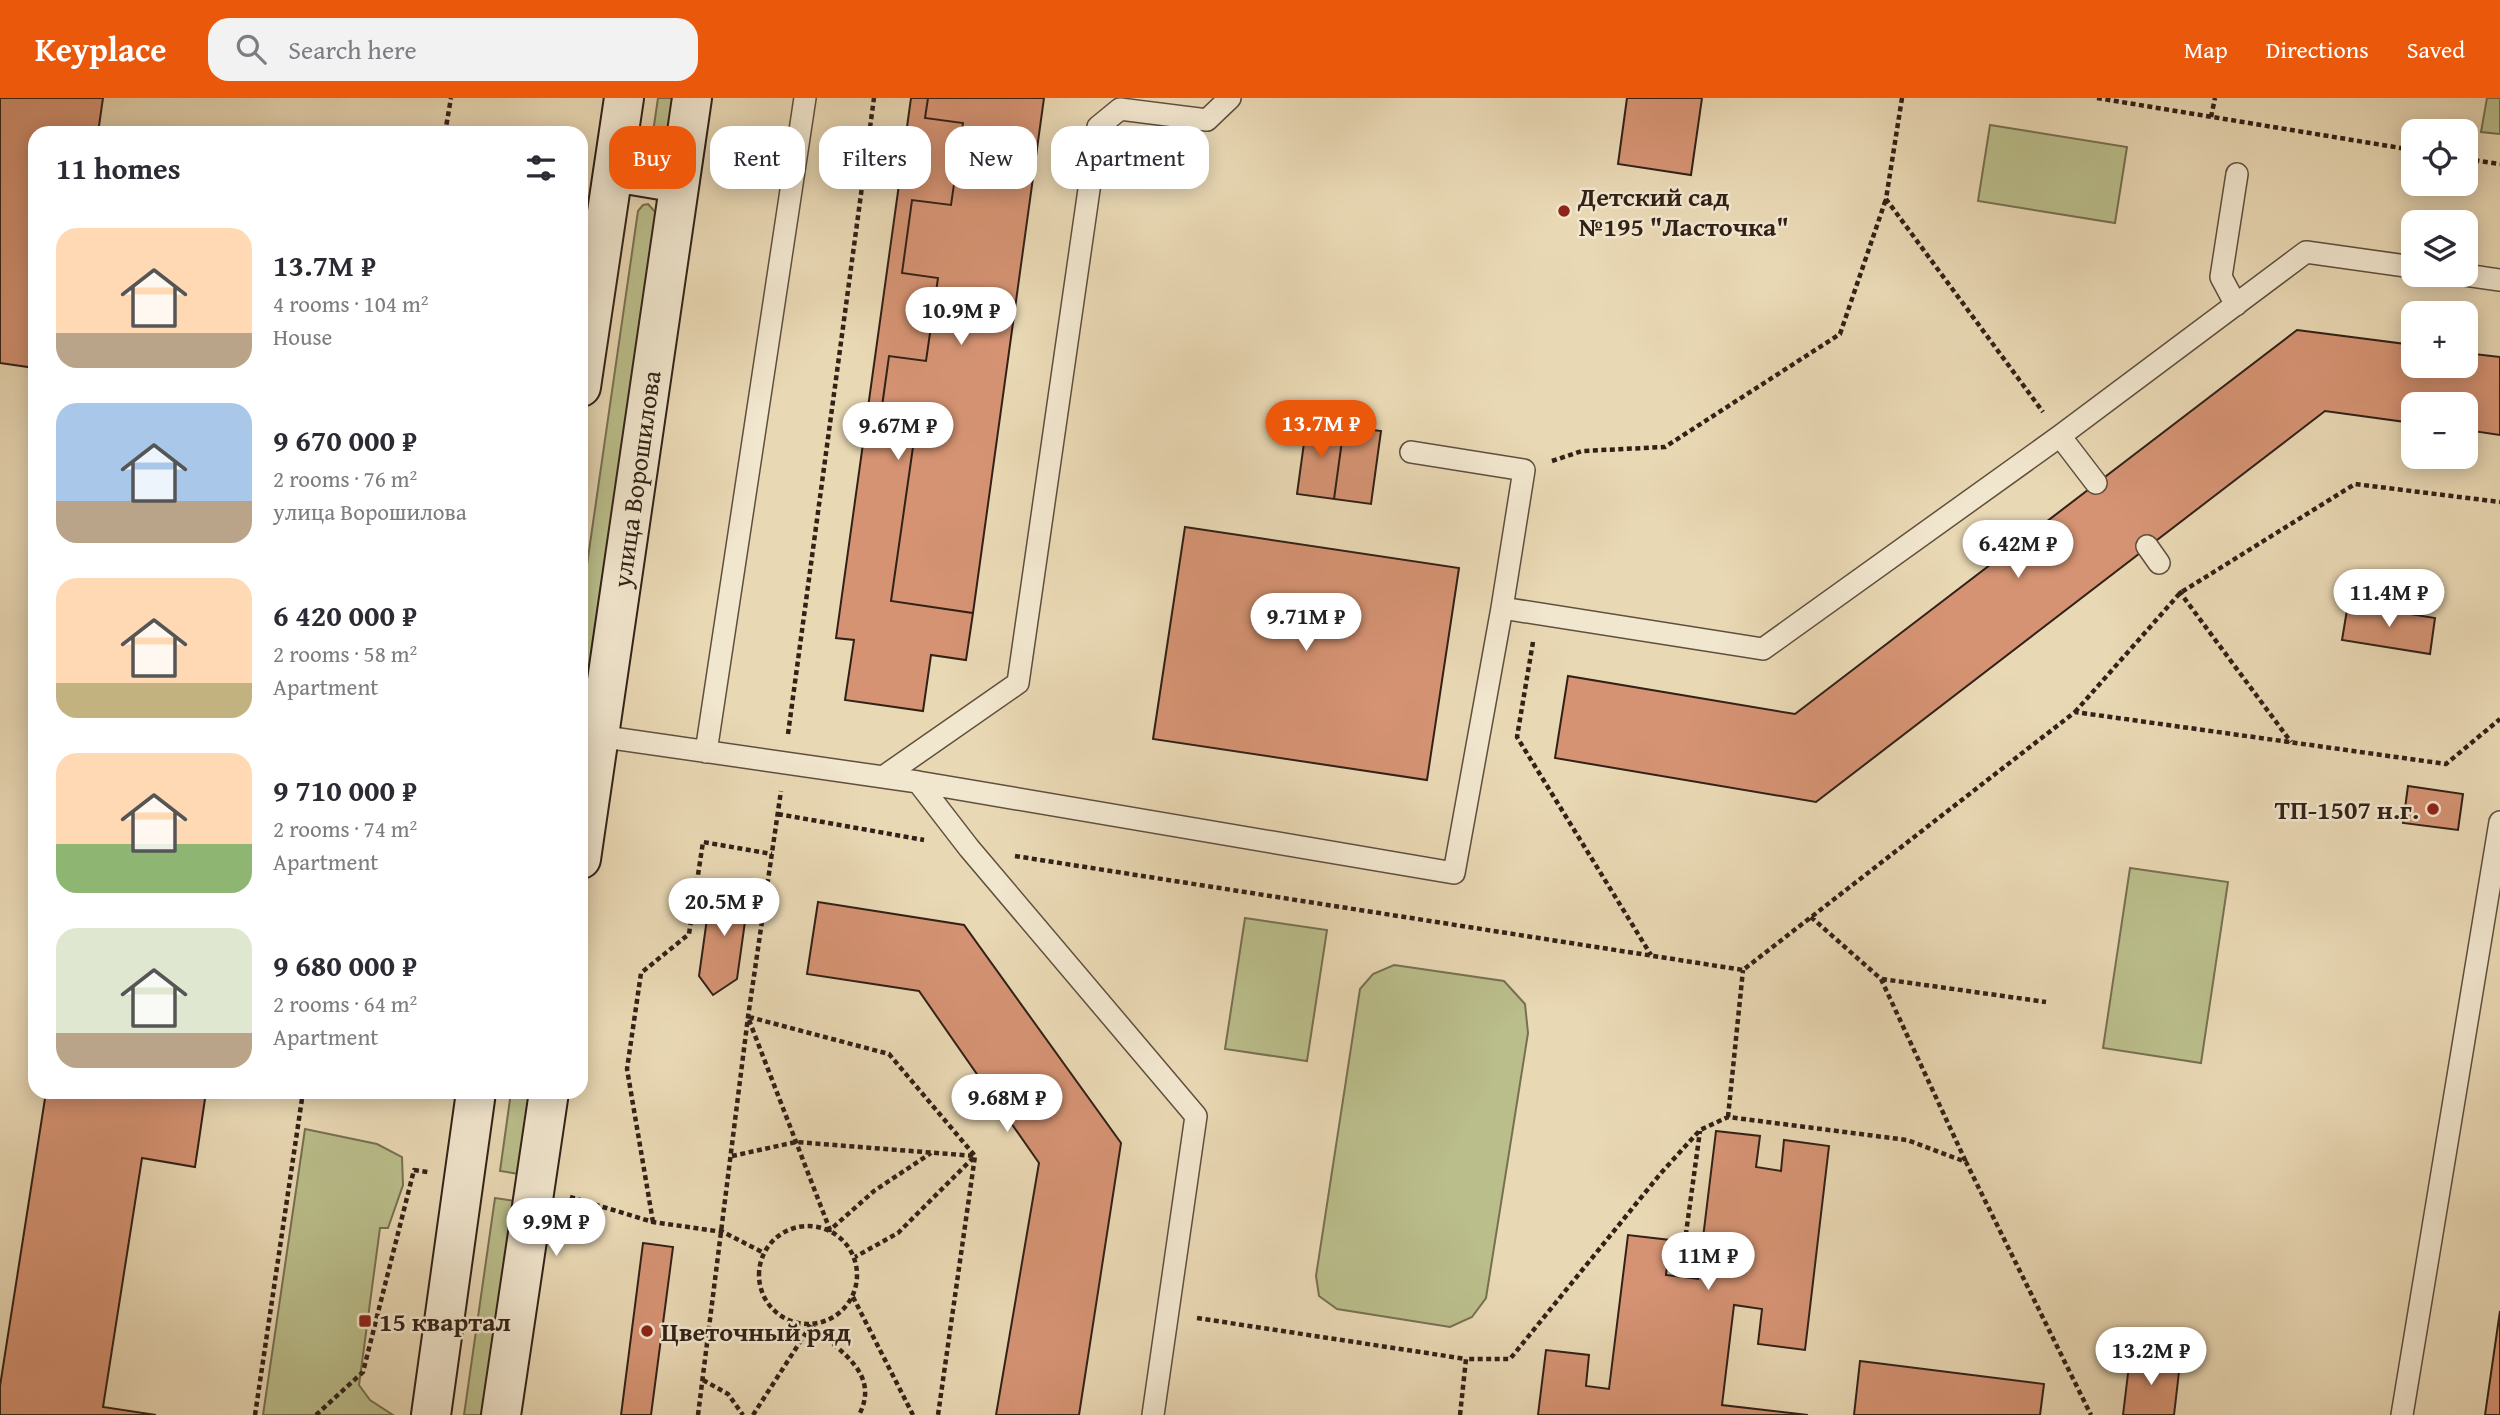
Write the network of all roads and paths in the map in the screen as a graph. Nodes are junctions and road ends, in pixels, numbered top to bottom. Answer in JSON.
{"nodes":[{"id":1,"x":451,"y":98,"type":"edge"},
{"id":2,"x":624,"y":98,"type":"edge"},
{"id":3,"x":692,"y":98,"type":"edge"},
{"id":4,"x":805,"y":98,"type":"edge"},
{"id":5,"x":874,"y":98,"type":"edge"},
{"id":6,"x":1230,"y":98,"type":"edge"},
{"id":7,"x":1902,"y":98,"type":"edge"},
{"id":8,"x":2097,"y":98,"type":"edge"},
{"id":9,"x":2215,"y":98,"type":"edge"},
{"id":10,"x":2211,"y":117,"type":"junction"},
{"id":11,"x":447,"y":126,"type":"edge"},
{"id":12,"x":620,"y":126,"type":"edge"},
{"id":13,"x":688,"y":126,"type":"edge"},
{"id":14,"x":2401,"y":148,"type":"edge"},
{"id":15,"x":2478,"y":161,"type":"edge"},
{"id":16,"x":2500,"y":164,"type":"edge"},
{"id":17,"x":2237,"y":174,"type":"dead end"},
{"id":18,"x":609,"y":187,"type":"edge"},
{"id":19,"x":678,"y":189,"type":"edge"},
{"id":20,"x":1886,"y":199,"type":"junction"},
{"id":21,"x":592,"y":240,"type":"edge"},
{"id":22,"x":2401,"y":265,"type":"edge"},
{"id":23,"x":2478,"y":277,"type":"edge"},
{"id":24,"x":2500,"y":280,"type":"edge"},
{"id":25,"x":588,"y":293,"type":"edge"},
{"id":26,"x":2235,"y":305,"type":"junction"},
{"id":27,"x":2060,"y":436,"type":"junction"},
{"id":28,"x":1411,"y":452,"type":"dead end"},
{"id":29,"x":1524,"y":470,"type":"junction"},
{"id":30,"x":2096,"y":483,"type":"dead end"},
{"id":31,"x":2500,"y":502,"type":"edge"},
{"id":32,"x":2153,"y":555,"type":"dead end"},
{"id":33,"x":2180,"y":593,"type":"junction"},
{"id":34,"x":1502,"y":608,"type":"junction"},
{"id":35,"x":1537,"y":614,"type":"junction"},
{"id":36,"x":2075,"y":712,"type":"junction"},
{"id":37,"x":2500,"y":719,"type":"edge"},
{"id":38,"x":598,"y":736,"type":"junction"},
{"id":39,"x":2291,"y":743,"type":"junction"},
{"id":40,"x":706,"y":751,"type":"junction"},
{"id":41,"x":784,"y":761,"type":"junction"},
{"id":42,"x":883,"y":777,"type":"junction"},
{"id":43,"x":918,"y":782,"type":"junction"},
{"id":44,"x":588,"y":808,"type":"edge"},
{"id":45,"x":778,"y":814,"type":"junction"},
{"id":46,"x":2500,"y":822,"type":"edge"},
{"id":47,"x":969,"y":848,"type":"junction"},
{"id":48,"x":772,"y":854,"type":"junction"},
{"id":49,"x":1811,"y":917,"type":"junction"},
{"id":50,"x":1651,"y":956,"type":"junction"},
{"id":51,"x":1743,"y":970,"type":"junction"},
{"id":52,"x":1881,"y":979,"type":"junction"},
{"id":53,"x":2046,"y":1002,"type":"dead end"},
{"id":54,"x":748,"y":1017,"type":"junction"},
{"id":55,"x":302,"y":1099,"type":"edge"},
{"id":56,"x":476,"y":1099,"type":"edge"},
{"id":57,"x":548,"y":1099,"type":"edge"},
{"id":58,"x":1728,"y":1117,"type":"junction"},
{"id":59,"x":1700,"y":1130,"type":"junction"},
{"id":60,"x":796,"y":1142,"type":"junction"},
{"id":61,"x":932,"y":1153,"type":"junction"},
{"id":62,"x":732,"y":1156,"type":"junction"},
{"id":63,"x":975,"y":1156,"type":"junction"},
{"id":64,"x":1966,"y":1162,"type":"junction"},
{"id":65,"x":414,"y":1170,"type":"dead end"},
{"id":66,"x":536,"y":1187,"type":"junction"},
{"id":67,"x":653,"y":1222,"type":"junction"},
{"id":68,"x":830,"y":1230,"type":"junction"},
{"id":69,"x":723,"y":1232,"type":"junction"},
{"id":70,"x":764,"y":1253,"type":"junction"},
{"id":71,"x":855,"y":1257,"type":"junction"},
{"id":72,"x":1680,"y":1277,"type":"dead end"},
{"id":73,"x":853,"y":1297,"type":"junction"},
{"id":74,"x":1167,"y":1313,"type":"junction"},
{"id":75,"x":811,"y":1325,"type":"junction"},
{"id":76,"x":1466,"y":1359,"type":"junction"},
{"id":77,"x":703,"y":1380,"type":"junction"},
{"id":78,"x":255,"y":1415,"type":"edge"},
{"id":79,"x":316,"y":1415,"type":"edge"},
{"id":80,"x":431,"y":1415,"type":"edge"},
{"id":81,"x":501,"y":1415,"type":"edge"},
{"id":82,"x":698,"y":1415,"type":"edge"},
{"id":83,"x":743,"y":1415,"type":"edge"},
{"id":84,"x":752,"y":1415,"type":"edge"},
{"id":85,"x":859,"y":1415,"type":"edge"},
{"id":86,"x":913,"y":1415,"type":"edge"},
{"id":87,"x":938,"y":1415,"type":"edge"},
{"id":88,"x":1153,"y":1415,"type":"edge"},
{"id":89,"x":1460,"y":1415,"type":"edge"},
{"id":90,"x":2091,"y":1415,"type":"edge"},
{"id":91,"x":2402,"y":1415,"type":"edge"}],
"edges":[{"from":1,"to":11,"type":"path"},
{"from":2,"to":12,"type":"main road"},
{"from":3,"to":13,"type":"main road","name":"улица Ворошилова"},
{"from":4,"to":40,"type":"lane"},
{"from":5,"to":41,"type":"path"},
{"from":6,"to":42,"type":"lane"},
{"from":7,"to":20,"type":"path"},
{"from":8,"to":10,"type":"path"},
{"from":9,"to":10,"type":"path"},
{"from":10,"to":14,"type":"path"},
{"from":15,"to":16,"type":"path"},
{"from":17,"to":26,"type":"lane"},
{"from":18,"to":21,"type":"main road"},
{"from":19,"to":38,"type":"main road","name":"улица Ворошилова"},
{"from":20,"to":27,"type":"path"},
{"from":20,"to":29,"type":"path"},
{"from":21,"to":25,"type":"main road"},
{"from":22,"to":26,"type":"lane"},
{"from":23,"to":24,"type":"lane"},
{"from":26,"to":27,"type":"lane"},
{"from":27,"to":30,"type":"lane"},
{"from":27,"to":35,"type":"lane"},
{"from":28,"to":29,"type":"lane"},
{"from":29,"to":34,"type":"lane"},
{"from":31,"to":33,"type":"path"},
{"from":32,"to":33,"type":"path"},
{"from":33,"to":36,"type":"path"},
{"from":33,"to":39,"type":"path"},
{"from":34,"to":35,"type":"lane"},
{"from":34,"to":43,"type":"lane"},
{"from":35,"to":50,"type":"path"},
{"from":36,"to":39,"type":"path"},
{"from":36,"to":49,"type":"path"},
{"from":37,"to":39,"type":"path"},
{"from":38,"to":40,"type":"lane"},
{"from":38,"to":44,"type":"main road","name":"улица Ворошилова"},
{"from":40,"to":41,"type":"lane"},
{"from":41,"to":42,"type":"lane"},
{"from":41,"to":45,"type":"path"},
{"from":42,"to":43,"type":"lane"},
{"from":43,"to":47,"type":"lane"},
{"from":45,"to":47,"type":"path"},
{"from":45,"to":48,"type":"path"},
{"from":46,"to":91,"type":"lane"},
{"from":47,"to":50,"type":"path"},
{"from":47,"to":74,"type":"lane"},
{"from":48,"to":54,"type":"path"},
{"from":48,"to":67,"type":"path"},
{"from":49,"to":51,"type":"path"},
{"from":49,"to":52,"type":"path"},
{"from":50,"to":51,"type":"path"},
{"from":51,"to":58,"type":"path"},
{"from":52,"to":53,"type":"path"},
{"from":52,"to":64,"type":"path"},
{"from":54,"to":60,"type":"path"},
{"from":54,"to":62,"type":"path"},
{"from":54,"to":63,"type":"path"},
{"from":55,"to":78,"type":"path"},
{"from":56,"to":80,"type":"main road"},
{"from":57,"to":66,"type":"main road"},
{"from":58,"to":59,"type":"path"},
{"from":58,"to":64,"type":"path"},
{"from":59,"to":72,"type":"path"},
{"from":59,"to":76,"type":"path"},
{"from":60,"to":61,"type":"path"},
{"from":60,"to":62,"type":"path"},
{"from":60,"to":68,"type":"path"},
{"from":61,"to":63,"type":"path"},
{"from":61,"to":68,"type":"path"},
{"from":62,"to":69,"type":"path"},
{"from":63,"to":71,"type":"path"},
{"from":63,"to":87,"type":"path"},
{"from":64,"to":90,"type":"path"},
{"from":65,"to":79,"type":"path"},
{"from":66,"to":67,"type":"path"},
{"from":66,"to":81,"type":"main road"},
{"from":67,"to":69,"type":"path"},
{"from":68,"to":70,"type":"path"},
{"from":68,"to":71,"type":"path"},
{"from":69,"to":70,"type":"path"},
{"from":69,"to":77,"type":"path"},
{"from":70,"to":75,"type":"path"},
{"from":71,"to":73,"type":"path"},
{"from":73,"to":75,"type":"path"},
{"from":73,"to":86,"type":"path"},
{"from":74,"to":76,"type":"path"},
{"from":74,"to":88,"type":"lane"},
{"from":75,"to":84,"type":"path"},
{"from":75,"to":85,"type":"path"},
{"from":76,"to":89,"type":"path"},
{"from":77,"to":82,"type":"path"},
{"from":77,"to":83,"type":"path"}]}
